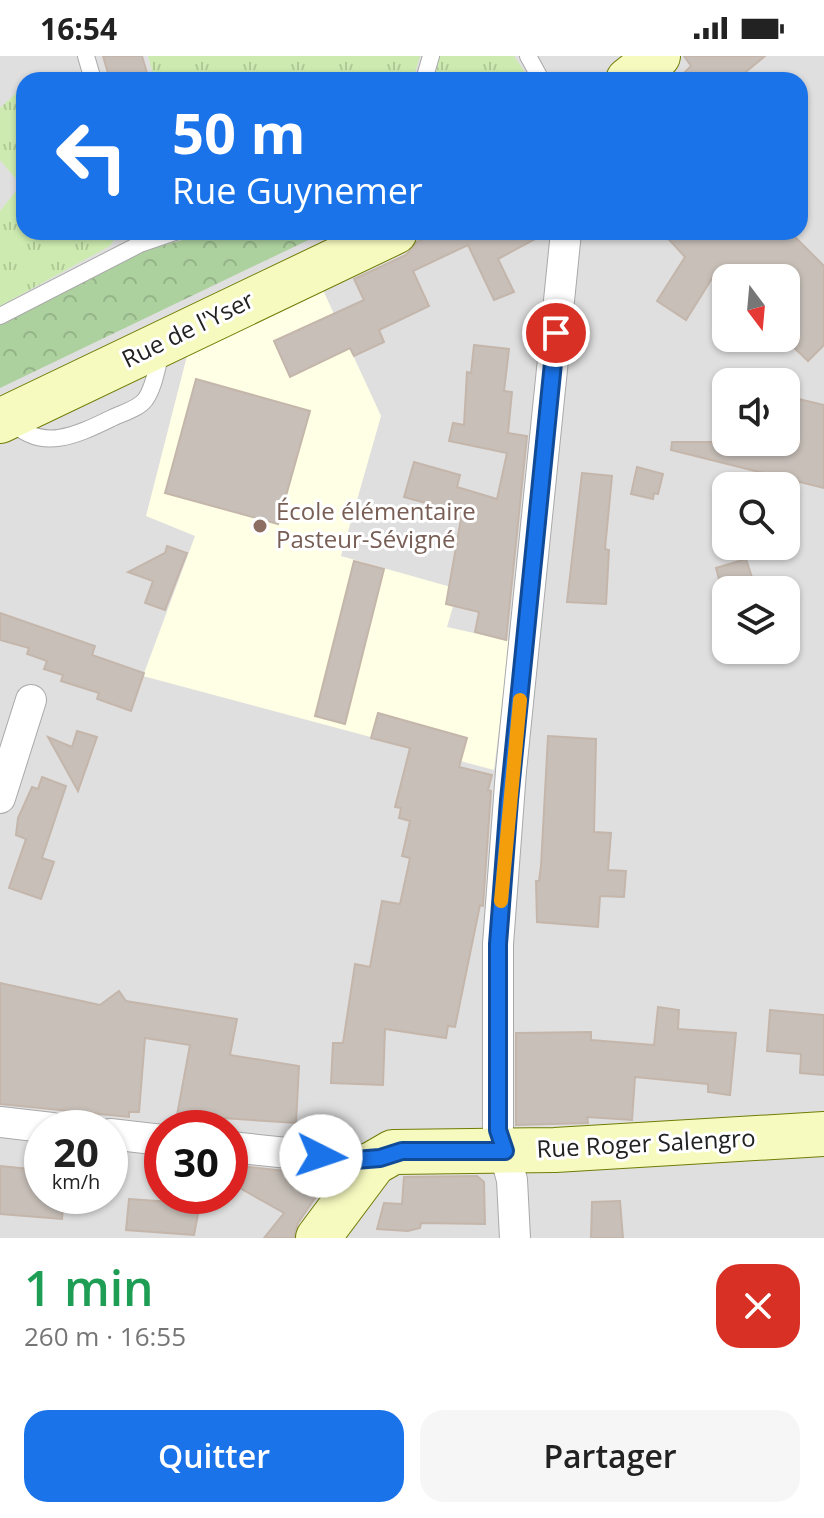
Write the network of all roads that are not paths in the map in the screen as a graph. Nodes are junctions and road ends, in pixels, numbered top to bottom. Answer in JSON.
{"nodes":[{"id":1,"x":658,"y":56,"type":"edge"},
{"id":2,"x":676,"y":56,"type":"edge"},
{"id":3,"x":638,"y":72,"type":"edge"},
{"id":4,"x":662,"y":72,"type":"edge"},
{"id":5,"x":134,"y":240,"type":"edge"},
{"id":6,"x":373,"y":240,"type":"edge"},
{"id":7,"x":565,"y":240,"type":"edge"},
{"id":8,"x":0,"y":316,"type":"edge"},
{"id":9,"x":2,"y":414,"type":"edge"},
{"id":10,"x":31,"y":700,"type":"dead end"},
{"id":11,"x":0,"y":798,"type":"edge"},
{"id":12,"x":0,"y":1122,"type":"edge"},
{"id":13,"x":24,"y":1125,"type":"edge"},
{"id":14,"x":824,"y":1134,"type":"edge"},
{"id":15,"x":248,"y":1149,"type":"edge"},
{"id":16,"x":505,"y":1151,"type":"junction"},
{"id":17,"x":380,"y":1158,"type":"junction"},
{"id":18,"x":318,"y":1238,"type":"edge"},
{"id":19,"x":515,"y":1238,"type":"edge"}],
"edges":[{"from":1,"to":3,"type":"street"},
{"from":2,"to":4,"type":"street"},
{"from":5,"to":8,"type":"lane"},
{"from":6,"to":9,"type":"street","name":"Rue de l'Yser"},
{"from":7,"to":16,"type":"street"},
{"from":10,"to":11,"type":"street"},
{"from":12,"to":13,"type":"street"},
{"from":14,"to":16,"type":"street","name":"Rue Roger Salengro"},
{"from":15,"to":17,"type":"street","name":"Rue Roger Salengro"},
{"from":16,"to":17,"type":"street","name":"Rue Roger Salengro"},
{"from":16,"to":19,"type":"street"},
{"from":17,"to":18,"type":"street"}]}
